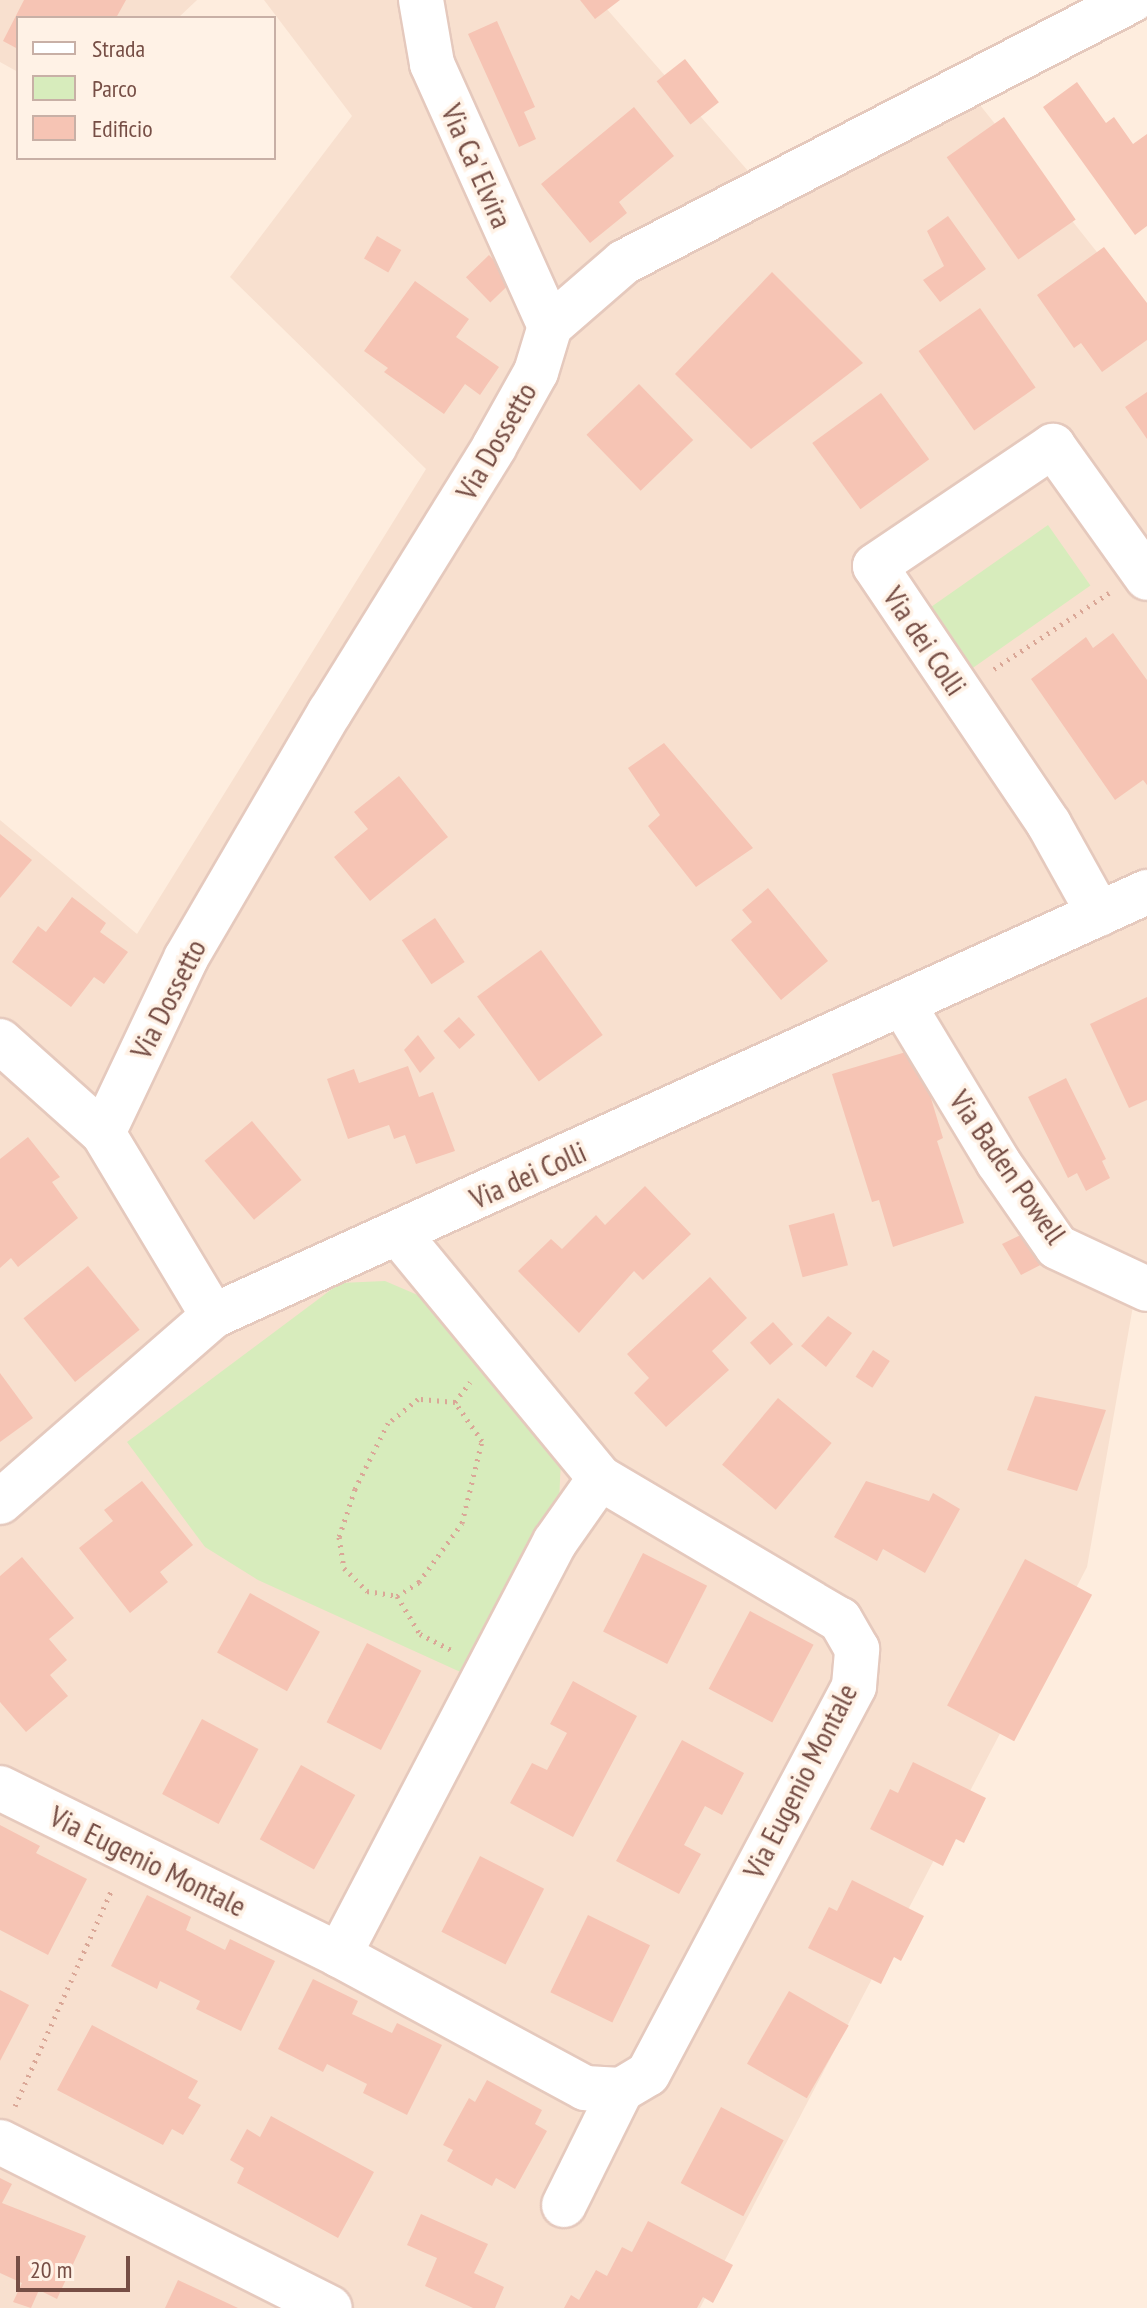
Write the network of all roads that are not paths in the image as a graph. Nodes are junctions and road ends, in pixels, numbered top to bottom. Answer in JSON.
{"nodes":[{"id":1,"x":421,"y":0,"type":"edge"},
{"id":2,"x":1132,"y":0,"type":"edge"},
{"id":3,"x":550,"y":326,"type":"junction"},
{"id":4,"x":1145,"y":575,"type":"edge"},
{"id":5,"x":1147,"y":892,"type":"edge"},
{"id":6,"x":1099,"y":914,"type":"junction"},
{"id":7,"x":904,"y":1006,"type":"junction"},
{"id":8,"x":0,"y":1041,"type":"edge"},
{"id":9,"x":103,"y":1133,"type":"junction"},
{"id":10,"x":399,"y":1234,"type":"junction"},
{"id":11,"x":1147,"y":1289,"type":"edge"},
{"id":12,"x":213,"y":1316,"type":"junction"},
{"id":13,"x":600,"y":1478,"type":"junction"},
{"id":14,"x":0,"y":1502,"type":"edge"},
{"id":15,"x":0,"y":1788,"type":"edge"},
{"id":16,"x":339,"y":1955,"type":"junction"},
{"id":17,"x":603,"y":2089,"type":"junction"},
{"id":18,"x":6,"y":2127,"type":"edge"},
{"id":19,"x":564,"y":2205,"type":"dead end"},
{"id":20,"x":330,"y":2308,"type":"edge"}],
"edges":[{"from":1,"to":3,"type":"street","name":"Via Ca' Elvira"},
{"from":2,"to":3,"type":"street"},
{"from":3,"to":9,"type":"street","name":"Via Dossetto"},
{"from":4,"to":6,"type":"street","name":"Via dei Colli"},
{"from":5,"to":6,"type":"street","name":"Via dei Colli"},
{"from":6,"to":7,"type":"street","name":"Via dei Colli"},
{"from":7,"to":10,"type":"street","name":"Via dei Colli"},
{"from":7,"to":11,"type":"street","name":"Via Baden Powell"},
{"from":8,"to":9,"type":"street"},
{"from":9,"to":12,"type":"street"},
{"from":10,"to":12,"type":"street","name":"Via dei Colli"},
{"from":10,"to":13,"type":"street","name":"Via Eugenio Montale"},
{"from":12,"to":14,"type":"street","name":"Via dei Colli"},
{"from":13,"to":16,"type":"street"},
{"from":13,"to":17,"type":"street","name":"Via Eugenio Montale"},
{"from":15,"to":16,"type":"street","name":"Via Eugenio Montale"},
{"from":16,"to":17,"type":"street","name":"Via Eugenio Montale"},
{"from":17,"to":19,"type":"street","name":"Via Eugenio Montale"},
{"from":18,"to":20,"type":"street"}]}
